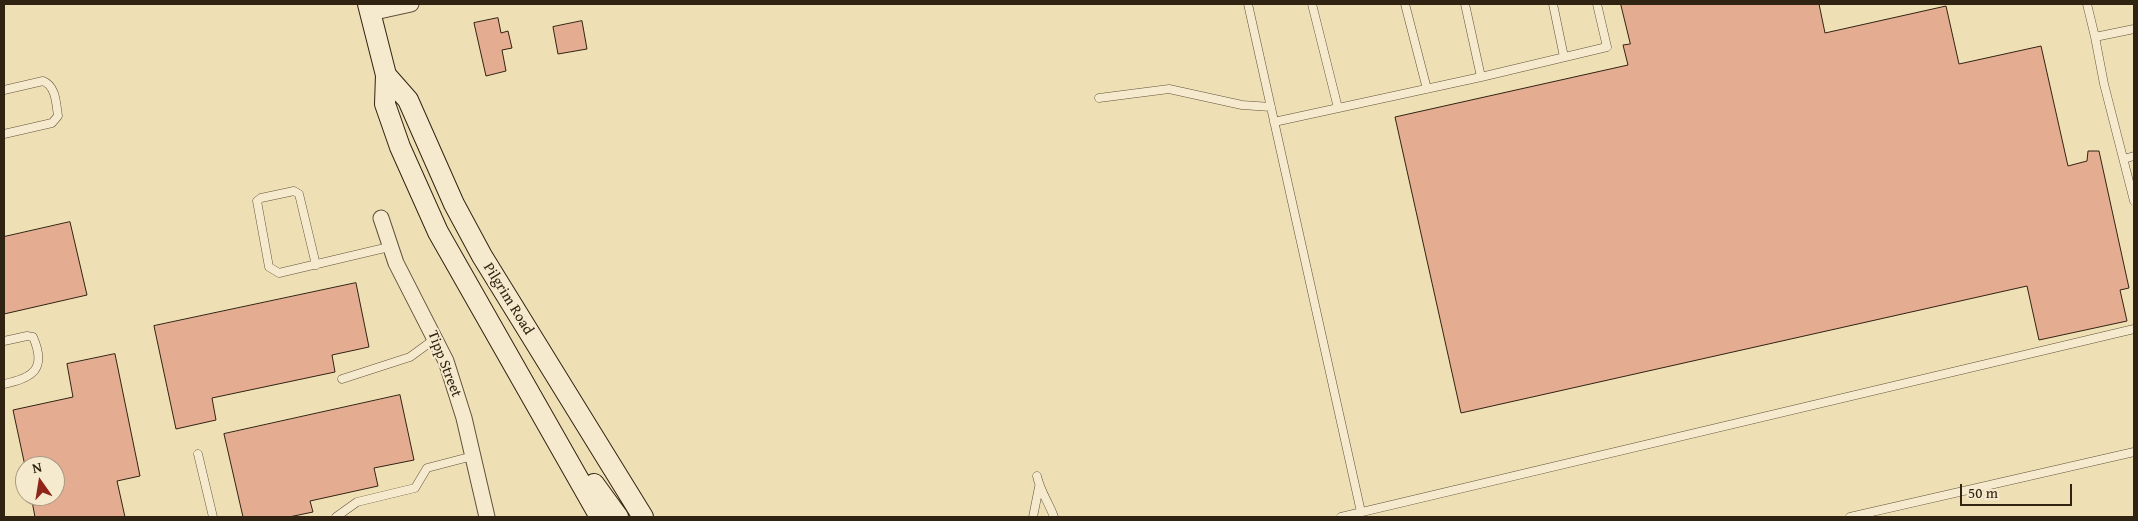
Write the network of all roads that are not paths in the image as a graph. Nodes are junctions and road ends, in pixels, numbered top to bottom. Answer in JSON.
{"nodes":[{"id":1,"x":411,"y":4,"type":"edge"},
{"id":2,"x":1248,"y":4,"type":"edge"},
{"id":3,"x":1312,"y":4,"type":"edge"},
{"id":4,"x":1405,"y":4,"type":"edge"},
{"id":5,"x":1465,"y":4,"type":"edge"},
{"id":6,"x":1553,"y":4,"type":"edge"},
{"id":7,"x":1597,"y":4,"type":"edge"},
{"id":8,"x":2087,"y":4,"type":"edge"},
{"id":9,"x":369,"y":8,"type":"edge"},
{"id":10,"x":2134,"y":29,"type":"edge"},
{"id":11,"x":2095,"y":37,"type":"junction"},
{"id":12,"x":1564,"y":57,"type":"junction"},
{"id":13,"x":386,"y":75,"type":"junction"},
{"id":14,"x":1481,"y":77,"type":"junction"},
{"id":15,"x":1426,"y":89,"type":"junction"},
{"id":16,"x":4,"y":90,"type":"edge"},
{"id":17,"x":1099,"y":98,"type":"dead end"},
{"id":18,"x":1271,"y":107,"type":"junction"},
{"id":19,"x":1338,"y":108,"type":"junction"},
{"id":20,"x":1274,"y":122,"type":"junction"},
{"id":21,"x":4,"y":134,"type":"edge"},
{"id":22,"x":2134,"y":156,"type":"edge"},
{"id":23,"x":2124,"y":159,"type":"junction"},
{"id":24,"x":2134,"y":201,"type":"edge"},
{"id":25,"x":381,"y":218,"type":"dead end"},
{"id":26,"x":389,"y":247,"type":"junction"},
{"id":27,"x":316,"y":264,"type":"junction"},
{"id":28,"x":2134,"y":329,"type":"edge"},
{"id":29,"x":436,"y":338,"type":"junction"},
{"id":30,"x":4,"y":341,"type":"edge"},
{"id":31,"x":342,"y":379,"type":"dead end"},
{"id":32,"x":4,"y":384,"type":"edge"},
{"id":33,"x":2134,"y":452,"type":"edge"},
{"id":34,"x":198,"y":454,"type":"dead end"},
{"id":35,"x":473,"y":456,"type":"junction"},
{"id":36,"x":569,"y":463,"type":"junction"},
{"id":37,"x":1037,"y":476,"type":"dead end"},
{"id":38,"x":1039,"y":487,"type":"junction"},
{"id":39,"x":1360,"y":512,"type":"junction"},
{"id":40,"x":213,"y":517,"type":"edge"},
{"id":41,"x":336,"y":517,"type":"edge"},
{"id":42,"x":487,"y":517,"type":"edge"},
{"id":43,"x":600,"y":517,"type":"edge"},
{"id":44,"x":618,"y":517,"type":"edge"},
{"id":45,"x":643,"y":517,"type":"edge"},
{"id":46,"x":1033,"y":517,"type":"edge"},
{"id":47,"x":1054,"y":517,"type":"edge"},
{"id":48,"x":1341,"y":517,"type":"edge"},
{"id":49,"x":1850,"y":517,"type":"edge"}],
"edges":[{"from":1,"to":9,"type":"street"},
{"from":2,"to":18,"type":"lane"},
{"from":3,"to":19,"type":"lane"},
{"from":4,"to":15,"type":"lane"},
{"from":5,"to":14,"type":"lane"},
{"from":6,"to":12,"type":"lane"},
{"from":7,"to":12,"type":"lane"},
{"from":8,"to":11,"type":"lane"},
{"from":9,"to":13,"type":"street","name":"Pilgrim Road"},
{"from":10,"to":11,"type":"lane"},
{"from":11,"to":23,"type":"lane"},
{"from":12,"to":14,"type":"lane"},
{"from":13,"to":36,"type":"street","name":"Pilgrim Road"},
{"from":13,"to":45,"type":"street","name":"Pilgrim Road"},
{"from":14,"to":15,"type":"lane"},
{"from":15,"to":19,"type":"lane"},
{"from":16,"to":21,"type":"lane"},
{"from":17,"to":18,"type":"lane"},
{"from":18,"to":20,"type":"lane"},
{"from":19,"to":20,"type":"lane"},
{"from":20,"to":39,"type":"lane"},
{"from":22,"to":23,"type":"lane"},
{"from":23,"to":24,"type":"lane"},
{"from":25,"to":26,"type":"street","name":"Tipp Street"},
{"from":26,"to":27,"type":"lane"},
{"from":26,"to":29,"type":"street","name":"Tipp Street"},
{"from":27,"to":27,"type":"lane"},
{"from":28,"to":39,"type":"lane"},
{"from":29,"to":31,"type":"lane"},
{"from":29,"to":35,"type":"street","name":"Tipp Street"},
{"from":30,"to":32,"type":"lane"},
{"from":33,"to":49,"type":"lane"},
{"from":34,"to":40,"type":"lane"},
{"from":35,"to":41,"type":"lane"},
{"from":35,"to":42,"type":"street","name":"Tipp Street"},
{"from":36,"to":43,"type":"street","name":"Pilgrim Road"},
{"from":36,"to":44,"type":"street"},
{"from":37,"to":38,"type":"lane"},
{"from":38,"to":46,"type":"lane"},
{"from":38,"to":47,"type":"lane"},
{"from":39,"to":48,"type":"lane"}]}
